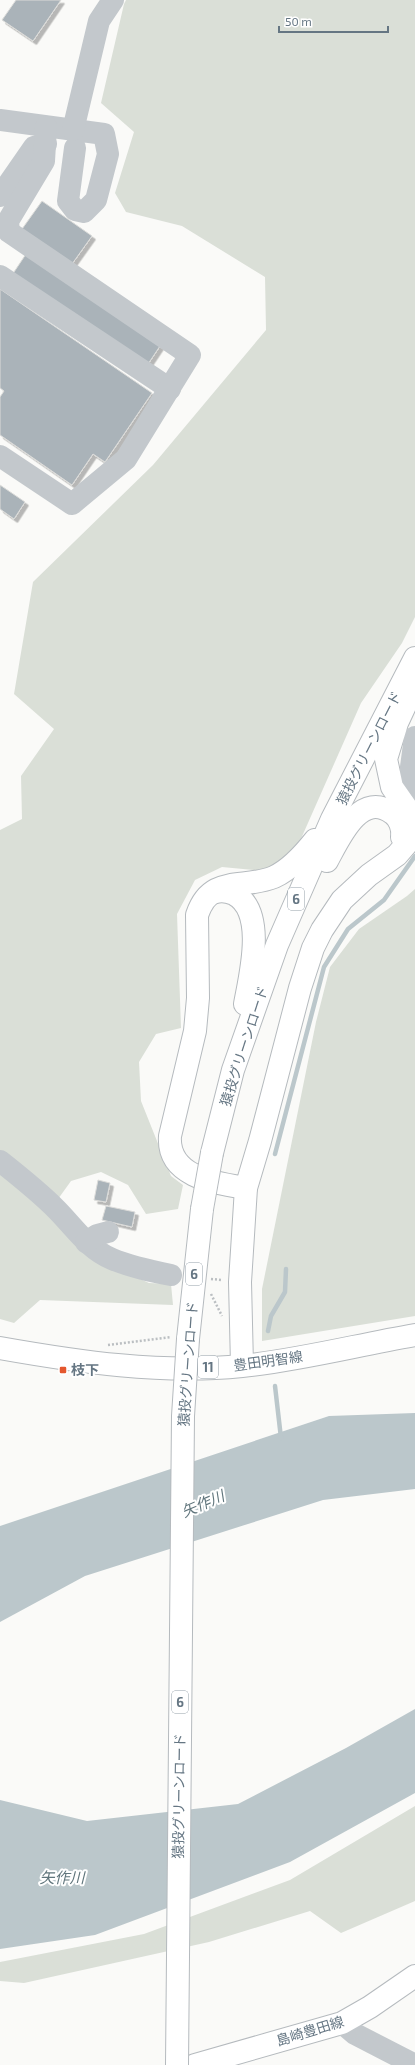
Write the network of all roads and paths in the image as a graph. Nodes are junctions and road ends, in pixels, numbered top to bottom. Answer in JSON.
{"nodes":[{"id":1,"x":113,"y":0,"type":"edge"},
{"id":2,"x":0,"y":120,"type":"edge"},
{"id":3,"x":46,"y":135,"type":"junction"},
{"id":4,"x":0,"y":196,"type":"edge"},
{"id":5,"x":0,"y":276,"type":"edge"},
{"id":6,"x":170,"y":389,"type":"junction"},
{"id":7,"x":0,"y":456,"type":"edge"},
{"id":8,"x":415,"y":658,"type":"edge"},
{"id":9,"x":415,"y":684,"type":"edge"},
{"id":10,"x":415,"y":737,"type":"edge"},
{"id":11,"x":332,"y":819,"type":"junction"},
{"id":12,"x":412,"y":822,"type":"junction"},
{"id":13,"x":387,"y":862,"type":"junction"},
{"id":14,"x":206,"y":896,"type":"junction"},
{"id":15,"x":253,"y":1010,"type":"junction"},
{"id":16,"x":233,"y":1070,"type":"junction"},
{"id":17,"x":0,"y":1161,"type":"edge"},
{"id":18,"x":246,"y":1188,"type":"junction"},
{"id":19,"x":108,"y":1232,"type":"dead end"},
{"id":20,"x":86,"y":1242,"type":"junction"},
{"id":21,"x":171,"y":1275,"type":"dead end"},
{"id":22,"x":208,"y":1287,"type":"dead end"},
{"id":23,"x":224,"y":1318,"type":"dead end"},
{"id":24,"x":415,"y":1335,"type":"edge"},
{"id":25,"x":180,"y":1338,"type":"junction"},
{"id":26,"x":105,"y":1345,"type":"dead end"},
{"id":27,"x":0,"y":1348,"type":"edge"},
{"id":28,"x":242,"y":1366,"type":"junction"},
{"id":29,"x":415,"y":1976,"type":"edge"},
{"id":30,"x":342,"y":2023,"type":"junction"},
{"id":31,"x":177,"y":2065,"type":"edge"},
{"id":32,"x":195,"y":2065,"type":"edge"},
{"id":33,"x":415,"y":2065,"type":"edge"}],
"edges":[{"from":1,"to":3,"type":"street"},
{"from":2,"to":3,"type":"street"},
{"from":3,"to":4,"type":"street"},
{"from":3,"to":6,"type":"street"},
{"from":5,"to":6,"type":"street"},
{"from":6,"to":7,"type":"street"},
{"from":8,"to":11,"type":"main road","name":"猿投グリーンロード","number":"6"},
{"from":9,"to":12,"type":"main road"},
{"from":10,"to":12,"type":"street"},
{"from":11,"to":14,"type":"main road"},
{"from":11,"to":15,"type":"main road","name":"猿投グリーンロード","number":"6"},
{"from":12,"to":13,"type":"main road"},
{"from":13,"to":15,"type":"main road"},
{"from":13,"to":18,"type":"main road"},
{"from":14,"to":16,"type":"main road"},
{"from":14,"to":18,"type":"main road"},
{"from":15,"to":16,"type":"main road","name":"猿投グリーンロード","number":"6"},
{"from":16,"to":25,"type":"main road","name":"猿投グリーンロード","number":"6","bridge":true},
{"from":17,"to":20,"type":"street"},
{"from":18,"to":28,"type":"main road"},
{"from":19,"to":20,"type":"street"},
{"from":20,"to":21,"type":"street"},
{"from":22,"to":23,"type":"path"},
{"from":24,"to":28,"type":"main road","name":"豊田明智線","number":"11"},
{"from":25,"to":26,"type":"path"},
{"from":25,"to":31,"type":"main road","name":"猿投グリーンロード","number":"6","bridge":true},
{"from":27,"to":28,"type":"main road","name":"豊田明智線","number":"11"},
{"from":29,"to":30,"type":"main road","name":"島崎豊田線"},
{"from":30,"to":32,"type":"main road","name":"島崎豊田線"},
{"from":30,"to":33,"type":"street"}]}
